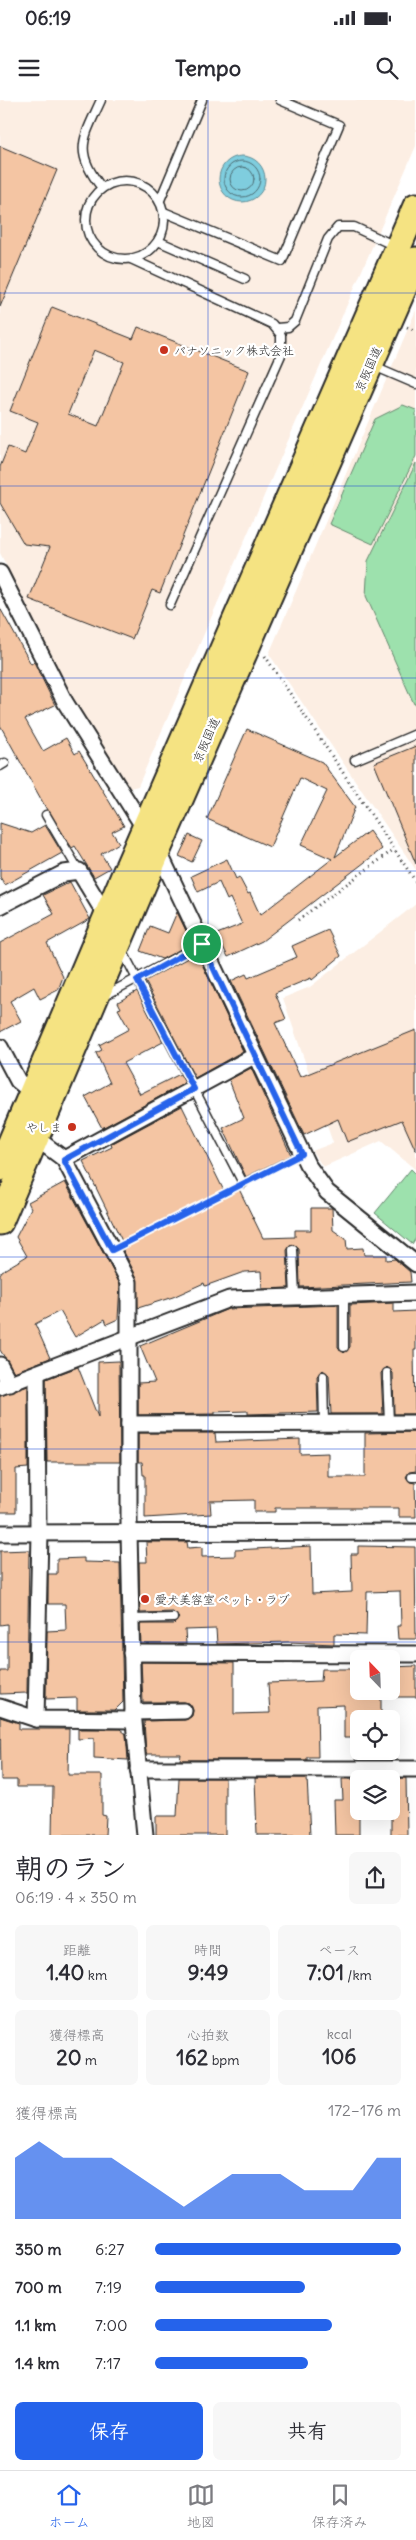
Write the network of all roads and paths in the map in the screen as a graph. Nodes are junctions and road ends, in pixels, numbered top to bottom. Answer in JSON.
{"nodes":[{"id":1,"x":101,"y":100,"type":"edge"},
{"id":2,"x":202,"y":100,"type":"edge"},
{"id":3,"x":280,"y":100,"type":"edge"},
{"id":4,"x":102,"y":188,"type":"junction"},
{"id":5,"x":160,"y":200,"type":"junction"},
{"id":6,"x":416,"y":206,"type":"edge"},
{"id":7,"x":164,"y":212,"type":"junction"},
{"id":8,"x":158,"y":241,"type":"junction"},
{"id":9,"x":407,"y":254,"type":"edge"},
{"id":10,"x":131,"y":259,"type":"junction"},
{"id":11,"x":245,"y":279,"type":"dead end"},
{"id":12,"x":277,"y":328,"type":"junction"},
{"id":13,"x":370,"y":364,"type":"junction"},
{"id":14,"x":416,"y":384,"type":"edge"},
{"id":15,"x":0,"y":573,"type":"edge"},
{"id":16,"x":170,"y":605,"type":"dead end"},
{"id":17,"x":263,"y":654,"type":"dead end"},
{"id":18,"x":416,"y":734,"type":"edge"},
{"id":19,"x":356,"y":760,"type":"dead end"},
{"id":20,"x":46,"y":815,"type":"dead end"},
{"id":21,"x":145,"y":828,"type":"junction"},
{"id":22,"x":158,"y":850,"type":"junction"},
{"id":23,"x":393,"y":850,"type":"junction"},
{"id":24,"x":79,"y":871,"type":"junction"},
{"id":25,"x":416,"y":882,"type":"edge"},
{"id":26,"x":0,"y":906,"type":"edge"},
{"id":27,"x":109,"y":910,"type":"junction"},
{"id":28,"x":298,"y":920,"type":"dead end"},
{"id":29,"x":118,"y":944,"type":"junction"},
{"id":30,"x":202,"y":944,"type":"junction"},
{"id":31,"x":137,"y":980,"type":"junction"},
{"id":32,"x":94,"y":1001,"type":"junction"},
{"id":33,"x":1,"y":1050,"type":"edge"},
{"id":34,"x":254,"y":1056,"type":"junction"},
{"id":35,"x":194,"y":1089,"type":"junction"},
{"id":36,"x":33,"y":1093,"type":"junction"},
{"id":37,"x":36,"y":1138,"type":"junction"},
{"id":38,"x":302,"y":1154,"type":"junction"},
{"id":39,"x":64,"y":1160,"type":"junction"},
{"id":40,"x":0,"y":1168,"type":"edge"},
{"id":41,"x":243,"y":1183,"type":"junction"},
{"id":42,"x":0,"y":1222,"type":"edge"},
{"id":43,"x":112,"y":1250,"type":"junction"},
{"id":44,"x":293,"y":1250,"type":"dead end"},
{"id":45,"x":416,"y":1264,"type":"edge"},
{"id":46,"x":416,"y":1293,"type":"edge"},
{"id":47,"x":344,"y":1296,"type":"junction"},
{"id":48,"x":295,"y":1297,"type":"junction"},
{"id":49,"x":130,"y":1337,"type":"junction"},
{"id":50,"x":344,"y":1347,"type":"dead end"},
{"id":51,"x":0,"y":1365,"type":"edge"},
{"id":52,"x":37,"y":1373,"type":"junction"},
{"id":53,"x":388,"y":1373,"type":"dead end"},
{"id":54,"x":323,"y":1376,"type":"dead end"},
{"id":55,"x":5,"y":1385,"type":"edge"},
{"id":56,"x":324,"y":1423,"type":"junction"},
{"id":57,"x":388,"y":1423,"type":"junction"},
{"id":58,"x":416,"y":1423,"type":"edge"},
{"id":59,"x":129,"y":1424,"type":"junction"},
{"id":60,"x":129,"y":1532,"type":"junction"},
{"id":61,"x":416,"y":1532,"type":"edge"},
{"id":62,"x":0,"y":1533,"type":"edge"},
{"id":63,"x":39,"y":1533,"type":"junction"},
{"id":64,"x":173,"y":1618,"type":"dead end"},
{"id":65,"x":130,"y":1619,"type":"junction"},
{"id":66,"x":131,"y":1652,"type":"junction"},
{"id":67,"x":416,"y":1654,"type":"edge"},
{"id":68,"x":0,"y":1707,"type":"edge"},
{"id":69,"x":184,"y":1711,"type":"dead end"},
{"id":70,"x":133,"y":1716,"type":"junction"},
{"id":71,"x":36,"y":1719,"type":"junction"},
{"id":72,"x":138,"y":1768,"type":"junction"},
{"id":73,"x":416,"y":1769,"type":"edge"},
{"id":74,"x":145,"y":1835,"type":"edge"}],
"edges":[{"from":1,"to":4,"type":"lane"},
{"from":2,"to":5,"type":"lane"},
{"from":3,"to":7,"type":"lane"},
{"from":4,"to":5,"type":"lane"},
{"from":4,"to":10,"type":"lane"},
{"from":5,"to":7,"type":"lane"},
{"from":6,"to":9,"type":"highway","name":"京阪国道"},
{"from":7,"to":8,"type":"lane"},
{"from":8,"to":10,"type":"lane"},
{"from":8,"to":11,"type":"lane"},
{"from":9,"to":12,"type":"lane"},
{"from":9,"to":13,"type":"highway","name":"京阪国道"},
{"from":9,"to":21,"type":"highway","name":"京阪国道"},
{"from":10,"to":12,"type":"lane"},
{"from":12,"to":16,"type":"lane"},
{"from":13,"to":14,"type":"lane"},
{"from":13,"to":22,"type":"highway","name":"京阪国道"},
{"from":15,"to":21,"type":"street"},
{"from":17,"to":23,"type":"path"},
{"from":18,"to":19,"type":"lane"},
{"from":20,"to":24,"type":"lane"},
{"from":21,"to":22,"type":"street"},
{"from":21,"to":27,"type":"highway","name":"京阪国道"},
{"from":22,"to":29,"type":"highway","name":"京阪国道"},
{"from":22,"to":30,"type":"street"},
{"from":23,"to":25,"type":"path"},
{"from":23,"to":28,"type":"path"},
{"from":24,"to":26,"type":"street"},
{"from":24,"to":27,"type":"street"},
{"from":27,"to":36,"type":"highway","name":"京阪国道"},
{"from":29,"to":31,"type":"lane"},
{"from":29,"to":32,"type":"highway","name":"京阪国道"},
{"from":30,"to":31,"type":"lane"},
{"from":30,"to":34,"type":"street"},
{"from":31,"to":32,"type":"lane"},
{"from":31,"to":35,"type":"lane"},
{"from":32,"to":37,"type":"highway","name":"京阪国道"},
{"from":33,"to":36,"type":"street"},
{"from":34,"to":35,"type":"street"},
{"from":34,"to":38,"type":"street"},
{"from":35,"to":39,"type":"street"},
{"from":35,"to":41,"type":"lane"},
{"from":36,"to":40,"type":"highway","name":"京阪国道"},
{"from":37,"to":39,"type":"street"},
{"from":37,"to":42,"type":"highway","name":"京阪国道"},
{"from":38,"to":41,"type":"path"},
{"from":38,"to":45,"type":"street"},
{"from":39,"to":43,"type":"street"},
{"from":41,"to":43,"type":"path"},
{"from":43,"to":49,"type":"street"},
{"from":44,"to":48,"type":"lane"},
{"from":46,"to":47,"type":"street"},
{"from":47,"to":48,"type":"street"},
{"from":47,"to":50,"type":"lane"},
{"from":48,"to":49,"type":"street"},
{"from":49,"to":52,"type":"street"},
{"from":49,"to":59,"type":"street"},
{"from":51,"to":55,"type":"street"},
{"from":52,"to":55,"type":"street"},
{"from":52,"to":63,"type":"street"},
{"from":53,"to":57,"type":"lane"},
{"from":54,"to":56,"type":"lane"},
{"from":56,"to":57,"type":"street"},
{"from":56,"to":59,"type":"street"},
{"from":57,"to":58,"type":"street"},
{"from":59,"to":60,"type":"street"},
{"from":60,"to":61,"type":"street"},
{"from":60,"to":63,"type":"street"},
{"from":60,"to":65,"type":"street"},
{"from":62,"to":63,"type":"street"},
{"from":63,"to":71,"type":"street"},
{"from":64,"to":65,"type":"lane"},
{"from":65,"to":66,"type":"street"},
{"from":66,"to":67,"type":"street"},
{"from":66,"to":70,"type":"street"},
{"from":68,"to":71,"type":"street"},
{"from":69,"to":70,"type":"street"},
{"from":70,"to":71,"type":"street"},
{"from":70,"to":72,"type":"street"},
{"from":72,"to":73,"type":"street"},
{"from":72,"to":74,"type":"street"}]}
